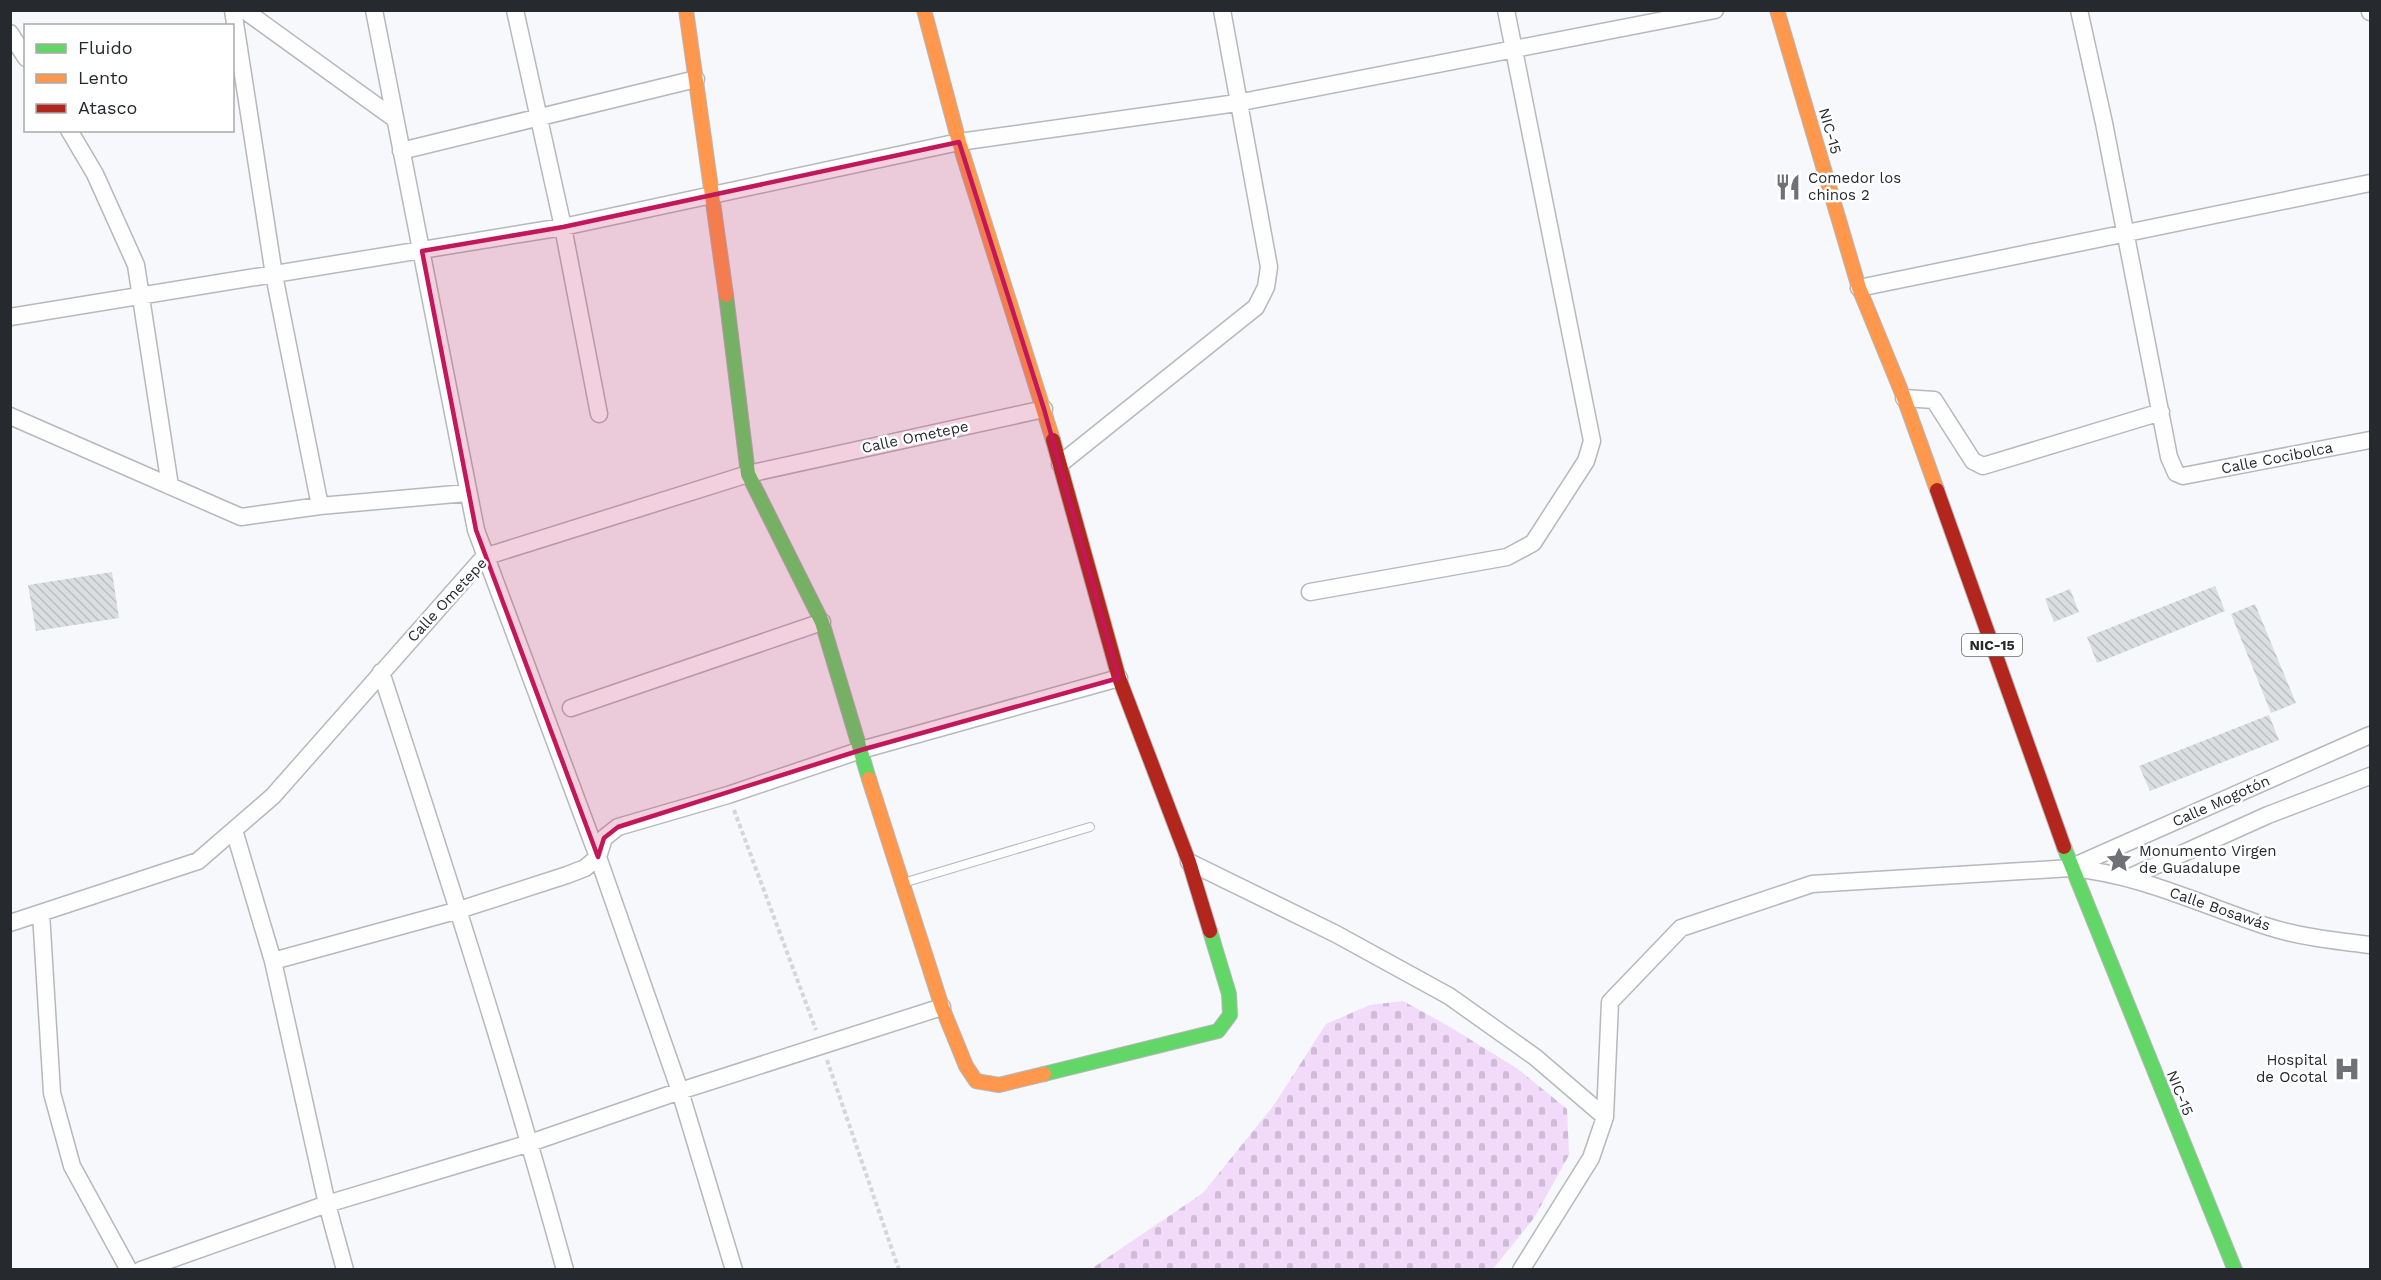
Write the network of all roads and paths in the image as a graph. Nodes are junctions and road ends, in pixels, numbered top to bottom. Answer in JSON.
{"nodes":[{"id":1,"x":233,"y":10,"type":"edge"},
{"id":2,"x":244,"y":10,"type":"edge"},
{"id":3,"x":374,"y":10,"type":"edge"},
{"id":4,"x":515,"y":10,"type":"edge"},
{"id":5,"x":686,"y":10,"type":"edge"},
{"id":6,"x":924,"y":10,"type":"edge"},
{"id":7,"x":1222,"y":10,"type":"edge"},
{"id":8,"x":1506,"y":10,"type":"edge"},
{"id":9,"x":1715,"y":10,"type":"edge"},
{"id":10,"x":1777,"y":10,"type":"edge"},
{"id":11,"x":2079,"y":10,"type":"edge"},
{"id":12,"x":10,"y":33,"type":"edge"},
{"id":13,"x":1513,"y":51,"type":"junction"},
{"id":14,"x":24,"y":55,"type":"edge"},
{"id":15,"x":696,"y":79,"type":"junction"},
{"id":16,"x":1237,"y":103,"type":"junction"},
{"id":17,"x":539,"y":118,"type":"junction"},
{"id":18,"x":395,"y":119,"type":"junction"},
{"id":19,"x":70,"y":132,"type":"edge"},
{"id":20,"x":959,"y":142,"type":"junction"},
{"id":21,"x":401,"y":151,"type":"junction"},
{"id":22,"x":2370,"y":183,"type":"edge"},
{"id":23,"x":713,"y":195,"type":"junction"},
{"id":24,"x":563,"y":227,"type":"junction"},
{"id":25,"x":2126,"y":232,"type":"junction"},
{"id":26,"x":422,"y":251,"type":"junction"},
{"id":27,"x":274,"y":275,"type":"junction"},
{"id":28,"x":1859,"y":288,"type":"junction"},
{"id":29,"x":141,"y":296,"type":"junction"},
{"id":30,"x":10,"y":317,"type":"edge"},
{"id":31,"x":1904,"y":399,"type":"junction"},
{"id":32,"x":1044,"y":409,"type":"junction"},
{"id":33,"x":2161,"y":412,"type":"junction"},
{"id":34,"x":598,"y":414,"type":"dead end"},
{"id":35,"x":10,"y":416,"type":"edge"},
{"id":36,"x":2370,"y":440,"type":"edge"},
{"id":37,"x":1060,"y":464,"type":"junction"},
{"id":38,"x":748,"y":474,"type":"junction"},
{"id":39,"x":170,"y":486,"type":"junction"},
{"id":40,"x":467,"y":493,"type":"junction"},
{"id":41,"x":320,"y":506,"type":"junction"},
{"id":42,"x":484,"y":557,"type":"junction"},
{"id":43,"x":1310,"y":592,"type":"dead end"},
{"id":44,"x":822,"y":622,"type":"junction"},
{"id":45,"x":381,"y":672,"type":"junction"},
{"id":46,"x":1119,"y":678,"type":"junction"},
{"id":47,"x":571,"y":708,"type":"dead end"},
{"id":48,"x":2370,"y":735,"type":"edge"},
{"id":49,"x":861,"y":750,"type":"junction"},
{"id":50,"x":2370,"y":776,"type":"edge"},
{"id":51,"x":1090,"y":827,"type":"dead end"},
{"id":52,"x":234,"y":830,"type":"junction"},
{"id":53,"x":598,"y":857,"type":"junction"},
{"id":54,"x":1189,"y":862,"type":"junction"},
{"id":55,"x":2071,"y":868,"type":"junction"},
{"id":56,"x":2128,"y":878,"type":"junction"},
{"id":57,"x":901,"y":883,"type":"junction"},
{"id":58,"x":459,"y":910,"type":"junction"},
{"id":59,"x":41,"y":913,"type":"junction"},
{"id":60,"x":10,"y":923,"type":"edge"},
{"id":61,"x":2370,"y":945,"type":"edge"},
{"id":62,"x":273,"y":961,"type":"junction"},
{"id":63,"x":942,"y":1007,"type":"junction"},
{"id":64,"x":680,"y":1091,"type":"junction"},
{"id":65,"x":1605,"y":1117,"type":"junction"},
{"id":66,"x":530,"y":1143,"type":"junction"},
{"id":67,"x":327,"y":1204,"type":"junction"},
{"id":68,"x":129,"y":1269,"type":"edge"},
{"id":69,"x":141,"y":1269,"type":"edge"},
{"id":70,"x":345,"y":1269,"type":"edge"},
{"id":71,"x":565,"y":1269,"type":"edge"},
{"id":72,"x":734,"y":1269,"type":"edge"},
{"id":73,"x":1521,"y":1269,"type":"edge"},
{"id":74,"x":2235,"y":1269,"type":"edge"}],
"edges":[{"from":1,"to":27,"type":"street"},
{"from":2,"to":18,"type":"street"},
{"from":3,"to":18,"type":"street"},
{"from":4,"to":17,"type":"street"},
{"from":5,"to":15,"type":"main road"},
{"from":6,"to":20,"type":"main road"},
{"from":7,"to":16,"type":"street"},
{"from":8,"to":13,"type":"street"},
{"from":9,"to":13,"type":"street"},
{"from":10,"to":28,"type":"main road","name":"NIC-15","number":"NIC-15"},
{"from":11,"to":25,"type":"street"},
{"from":12,"to":14,"type":"street"},
{"from":13,"to":16,"type":"street"},
{"from":13,"to":43,"type":"street"},
{"from":15,"to":17,"type":"street"},
{"from":15,"to":23,"type":"main road"},
{"from":16,"to":20,"type":"street"},
{"from":16,"to":37,"type":"street"},
{"from":17,"to":21,"type":"street"},
{"from":17,"to":24,"type":"street"},
{"from":18,"to":21,"type":"street"},
{"from":19,"to":29,"type":"street"},
{"from":20,"to":23,"type":"street"},
{"from":20,"to":32,"type":"main road"},
{"from":21,"to":26,"type":"street"},
{"from":22,"to":25,"type":"street"},
{"from":23,"to":24,"type":"street"},
{"from":23,"to":38,"type":"main road"},
{"from":24,"to":26,"type":"street"},
{"from":24,"to":34,"type":"street"},
{"from":25,"to":28,"type":"street"},
{"from":25,"to":33,"type":"street"},
{"from":26,"to":27,"type":"street"},
{"from":26,"to":40,"type":"street"},
{"from":27,"to":29,"type":"street"},
{"from":27,"to":41,"type":"street"},
{"from":28,"to":31,"type":"main road","name":"NIC-15","number":"NIC-15"},
{"from":29,"to":30,"type":"street"},
{"from":29,"to":39,"type":"street"},
{"from":31,"to":33,"type":"street"},
{"from":31,"to":55,"type":"main road","name":"NIC-15","number":"NIC-15"},
{"from":32,"to":37,"type":"main road"},
{"from":32,"to":38,"type":"street","name":"Calle Ometepe"},
{"from":33,"to":36,"type":"street","name":"Calle Cocibolca"},
{"from":35,"to":39,"type":"street"},
{"from":37,"to":46,"type":"main road"},
{"from":38,"to":42,"type":"street","name":"Calle Ometepe"},
{"from":38,"to":44,"type":"main road"},
{"from":39,"to":41,"type":"street"},
{"from":40,"to":41,"type":"street"},
{"from":40,"to":42,"type":"street"},
{"from":42,"to":45,"type":"street","name":"Calle Ometepe"},
{"from":42,"to":53,"type":"street"},
{"from":44,"to":47,"type":"street"},
{"from":44,"to":49,"type":"main road"},
{"from":45,"to":52,"type":"street","name":"Calle Ometepe"},
{"from":45,"to":58,"type":"street"},
{"from":46,"to":49,"type":"street"},
{"from":46,"to":54,"type":"main road"},
{"from":48,"to":55,"type":"street","name":"Calle Mogotón"},
{"from":49,"to":53,"type":"street"},
{"from":49,"to":57,"type":"main road"},
{"from":50,"to":56,"type":"street"},
{"from":51,"to":57,"type":"lane"},
{"from":52,"to":59,"type":"street","name":"Calle Ometepe"},
{"from":52,"to":62,"type":"street"},
{"from":53,"to":58,"type":"street"},
{"from":53,"to":64,"type":"street"},
{"from":54,"to":63,"type":"main road"},
{"from":54,"to":65,"type":"street"},
{"from":55,"to":56,"type":"street","name":"Calle Bosawás"},
{"from":55,"to":65,"type":"street"},
{"from":55,"to":74,"type":"main road","name":"NIC-15","number":"NIC-15"},
{"from":56,"to":61,"type":"street","name":"Calle Bosawás"},
{"from":57,"to":63,"type":"main road"},
{"from":58,"to":62,"type":"street"},
{"from":58,"to":66,"type":"street"},
{"from":59,"to":60,"type":"street","name":"Calle Ometepe"},
{"from":59,"to":68,"type":"street"},
{"from":62,"to":67,"type":"street"},
{"from":63,"to":64,"type":"street"},
{"from":64,"to":66,"type":"street"},
{"from":64,"to":72,"type":"street"},
{"from":65,"to":73,"type":"street"},
{"from":66,"to":67,"type":"street"},
{"from":66,"to":71,"type":"street"},
{"from":67,"to":69,"type":"street"},
{"from":67,"to":70,"type":"street"}]}
